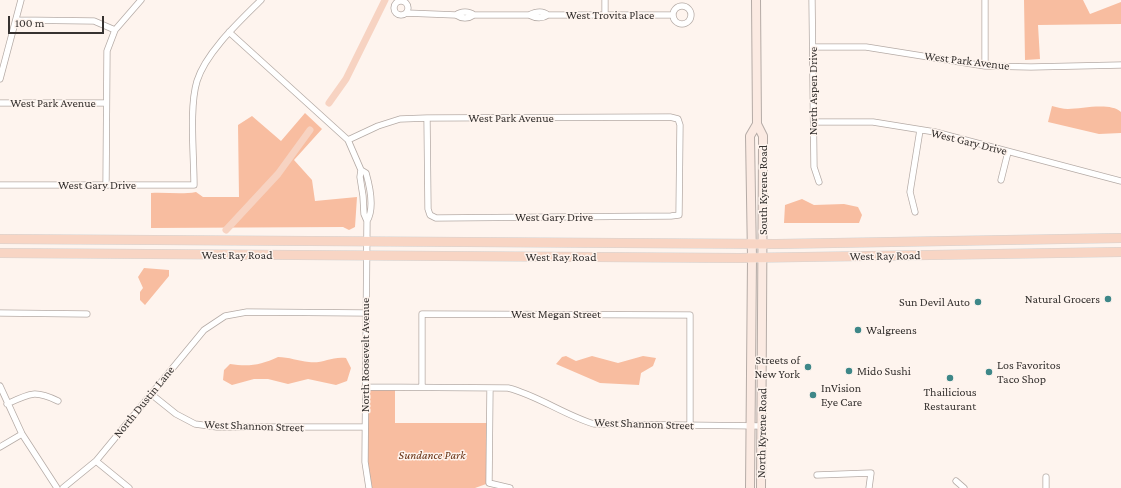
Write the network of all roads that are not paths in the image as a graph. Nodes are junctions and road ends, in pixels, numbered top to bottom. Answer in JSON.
{"nodes":[{"id":1,"x":21,"y":0,"type":"edge"},
{"id":2,"x":141,"y":0,"type":"edge"},
{"id":3,"x":261,"y":0,"type":"edge"},
{"id":4,"x":402,"y":0,"type":"edge"},
{"id":5,"x":605,"y":0,"type":"edge"},
{"id":6,"x":756,"y":0,"type":"edge"},
{"id":7,"x":812,"y":0,"type":"edge"},
{"id":8,"x":985,"y":0,"type":"edge"},
{"id":9,"x":406,"y":13,"type":"junction"},
{"id":10,"x":605,"y":14,"type":"junction"},
{"id":11,"x":673,"y":15,"type":"dead end"},
{"id":12,"x":16,"y":20,"type":"junction"},
{"id":13,"x":115,"y":30,"type":"junction"},
{"id":14,"x":229,"y":32,"type":"junction"},
{"id":15,"x":813,"y":48,"type":"junction"},
{"id":16,"x":1121,"y":65,"type":"edge"},
{"id":17,"x":985,"y":66,"type":"junction"},
{"id":18,"x":0,"y":79,"type":"edge"},
{"id":19,"x":106,"y":102,"type":"junction"},
{"id":20,"x":0,"y":103,"type":"edge"},
{"id":21,"x":427,"y":118,"type":"junction"},
{"id":22,"x":814,"y":122,"type":"junction"},
{"id":23,"x":757,"y":124,"type":"junction"},
{"id":24,"x":920,"y":130,"type":"junction"},
{"id":25,"x":348,"y":140,"type":"junction"},
{"id":26,"x":1008,"y":152,"type":"junction"},
{"id":27,"x":1002,"y":180,"type":"dead end"},
{"id":28,"x":1121,"y":181,"type":"edge"},
{"id":29,"x":819,"y":182,"type":"dead end"},
{"id":30,"x":0,"y":185,"type":"edge"},
{"id":31,"x":106,"y":185,"type":"junction"},
{"id":32,"x":915,"y":212,"type":"dead end"},
{"id":33,"x":679,"y":215,"type":"joint"},
{"id":34,"x":1121,"y":238,"type":"edge"},
{"id":35,"x":0,"y":239,"type":"edge"},
{"id":36,"x":366,"y":242,"type":"junction"},
{"id":37,"x":752,"y":244,"type":"junction"},
{"id":38,"x":763,"y":244,"type":"junction"},
{"id":39,"x":1121,"y":252,"type":"edge"},
{"id":40,"x":0,"y":253,"type":"edge"},
{"id":41,"x":366,"y":256,"type":"junction"},
{"id":42,"x":752,"y":258,"type":"junction"},
{"id":43,"x":763,"y":258,"type":"junction"},
{"id":44,"x":366,"y":313,"type":"junction"},
{"id":45,"x":0,"y":314,"type":"edge"},
{"id":46,"x":87,"y":314,"type":"dead end"},
{"id":47,"x":0,"y":386,"type":"edge"},
{"id":48,"x":365,"y":387,"type":"junction"},
{"id":49,"x":422,"y":387,"type":"junction"},
{"id":50,"x":490,"y":388,"type":"junction"},
{"id":51,"x":151,"y":394,"type":"junction"},
{"id":52,"x":58,"y":401,"type":"dead end"},
{"id":53,"x":8,"y":404,"type":"junction"},
{"id":54,"x":690,"y":426,"type":"junction"},
{"id":55,"x":750,"y":426,"type":"junction"},
{"id":56,"x":762,"y":426,"type":"junction"},
{"id":57,"x":365,"y":427,"type":"junction"},
{"id":58,"x":22,"y":434,"type":"junction"},
{"id":59,"x":0,"y":447,"type":"edge"},
{"id":60,"x":96,"y":461,"type":"junction"},
{"id":61,"x":817,"y":475,"type":"dead end"},
{"id":62,"x":1046,"y":477,"type":"dead end"},
{"id":63,"x":956,"y":481,"type":"dead end"},
{"id":64,"x":57,"y":488,"type":"edge"},
{"id":65,"x":63,"y":488,"type":"edge"},
{"id":66,"x":129,"y":488,"type":"edge"},
{"id":67,"x":369,"y":488,"type":"edge"},
{"id":68,"x":510,"y":488,"type":"edge"},
{"id":69,"x":750,"y":488,"type":"edge"},
{"id":70,"x":761,"y":488,"type":"edge"},
{"id":71,"x":869,"y":488,"type":"edge"},
{"id":72,"x":964,"y":488,"type":"edge"},
{"id":73,"x":1046,"y":488,"type":"edge"}],
"edges":[{"from":1,"to":12,"type":"street"},
{"from":2,"to":13,"type":"street"},
{"from":3,"to":14,"type":"street"},
{"from":4,"to":9,"type":"street"},
{"from":4,"to":9,"type":"street"},
{"from":5,"to":10,"type":"street"},
{"from":6,"to":23,"type":"main road","name":"South Kyrene Road"},
{"from":7,"to":15,"type":"street","name":"North Aspen Drive"},
{"from":8,"to":17,"type":"street"},
{"from":9,"to":10,"type":"street","name":"West Trovita Place"},
{"from":10,"to":11,"type":"street","name":"West Trovita Place"},
{"from":12,"to":13,"type":"street"},
{"from":12,"to":18,"type":"street"},
{"from":13,"to":19,"type":"street"},
{"from":14,"to":25,"type":"street","name":"North Roosevelt Avenue"},
{"from":14,"to":31,"type":"street","name":"West Gary Drive"},
{"from":15,"to":17,"type":"street","name":"West Park Avenue"},
{"from":15,"to":22,"type":"street","name":"North Aspen Drive"},
{"from":16,"to":17,"type":"street","name":"West Park Avenue"},
{"from":19,"to":20,"type":"street","name":"West Park Avenue"},
{"from":19,"to":31,"type":"street"},
{"from":21,"to":25,"type":"street","name":"West Park Avenue"},
{"from":21,"to":33,"type":"street","name":"West Park Avenue"},
{"from":21,"to":33,"type":"street","name":"West Gary Drive"},
{"from":22,"to":24,"type":"street","name":"West Gary Drive"},
{"from":22,"to":29,"type":"street","name":"North Aspen Drive"},
{"from":23,"to":37,"type":"main road","name":"South Kyrene Road"},
{"from":23,"to":38,"type":"main road","name":"South Kyrene Road"},
{"from":24,"to":26,"type":"street","name":"West Gary Drive"},
{"from":24,"to":32,"type":"street"},
{"from":25,"to":36,"type":"street","name":"North Roosevelt Avenue"},
{"from":26,"to":27,"type":"street"},
{"from":26,"to":28,"type":"street","name":"West Gary Drive"},
{"from":30,"to":31,"type":"street","name":"West Gary Drive"},
{"from":34,"to":38,"type":"main road","name":"West Ray Road"},
{"from":35,"to":36,"type":"main road","name":"West Ray Road"},
{"from":36,"to":37,"type":"main road","name":"West Ray Road"},
{"from":36,"to":41,"type":"street","name":"North Roosevelt Avenue"},
{"from":37,"to":38,"type":"main road","name":"West Ray Road"},
{"from":37,"to":42,"type":"main road","name":"North Kyrene Road"},
{"from":38,"to":43,"type":"main road","name":"South Kyrene Road"},
{"from":39,"to":43,"type":"main road","name":"West Ray Road"},
{"from":40,"to":41,"type":"main road","name":"West Ray Road"},
{"from":41,"to":42,"type":"main road","name":"West Ray Road"},
{"from":41,"to":44,"type":"street","name":"North Roosevelt Avenue"},
{"from":42,"to":43,"type":"main road","name":"West Ray Road"},
{"from":42,"to":55,"type":"main road","name":"North Kyrene Road"},
{"from":43,"to":56,"type":"main road","name":"North Kyrene Road"},
{"from":44,"to":48,"type":"street","name":"North Roosevelt Avenue"},
{"from":44,"to":51,"type":"street","name":"North Dustin Lane"},
{"from":45,"to":46,"type":"street"},
{"from":47,"to":53,"type":"street"},
{"from":48,"to":49,"type":"street","name":"West Shannon Street"},
{"from":48,"to":57,"type":"street","name":"North Roosevelt Avenue"},
{"from":49,"to":50,"type":"street","name":"West Shannon Street"},
{"from":49,"to":54,"type":"street","name":"West Megan Street"},
{"from":50,"to":54,"type":"street","name":"West Shannon Street"},
{"from":50,"to":68,"type":"street"},
{"from":51,"to":57,"type":"street","name":"West Shannon Street"},
{"from":51,"to":60,"type":"street","name":"North Dustin Lane"},
{"from":52,"to":53,"type":"street"},
{"from":53,"to":58,"type":"street"},
{"from":54,"to":55,"type":"street","name":"West Shannon Street"},
{"from":55,"to":56,"type":"street","name":"West Shannon Street"},
{"from":55,"to":69,"type":"main road","name":"North Kyrene Road"},
{"from":56,"to":70,"type":"main road","name":"North Kyrene Road"},
{"from":57,"to":67,"type":"street","name":"North Roosevelt Avenue"},
{"from":58,"to":59,"type":"street"},
{"from":58,"to":64,"type":"street"},
{"from":60,"to":65,"type":"street","name":"North Dustin Lane"},
{"from":60,"to":66,"type":"street"},
{"from":61,"to":71,"type":"street"},
{"from":62,"to":73,"type":"street"},
{"from":63,"to":72,"type":"street"}]}
